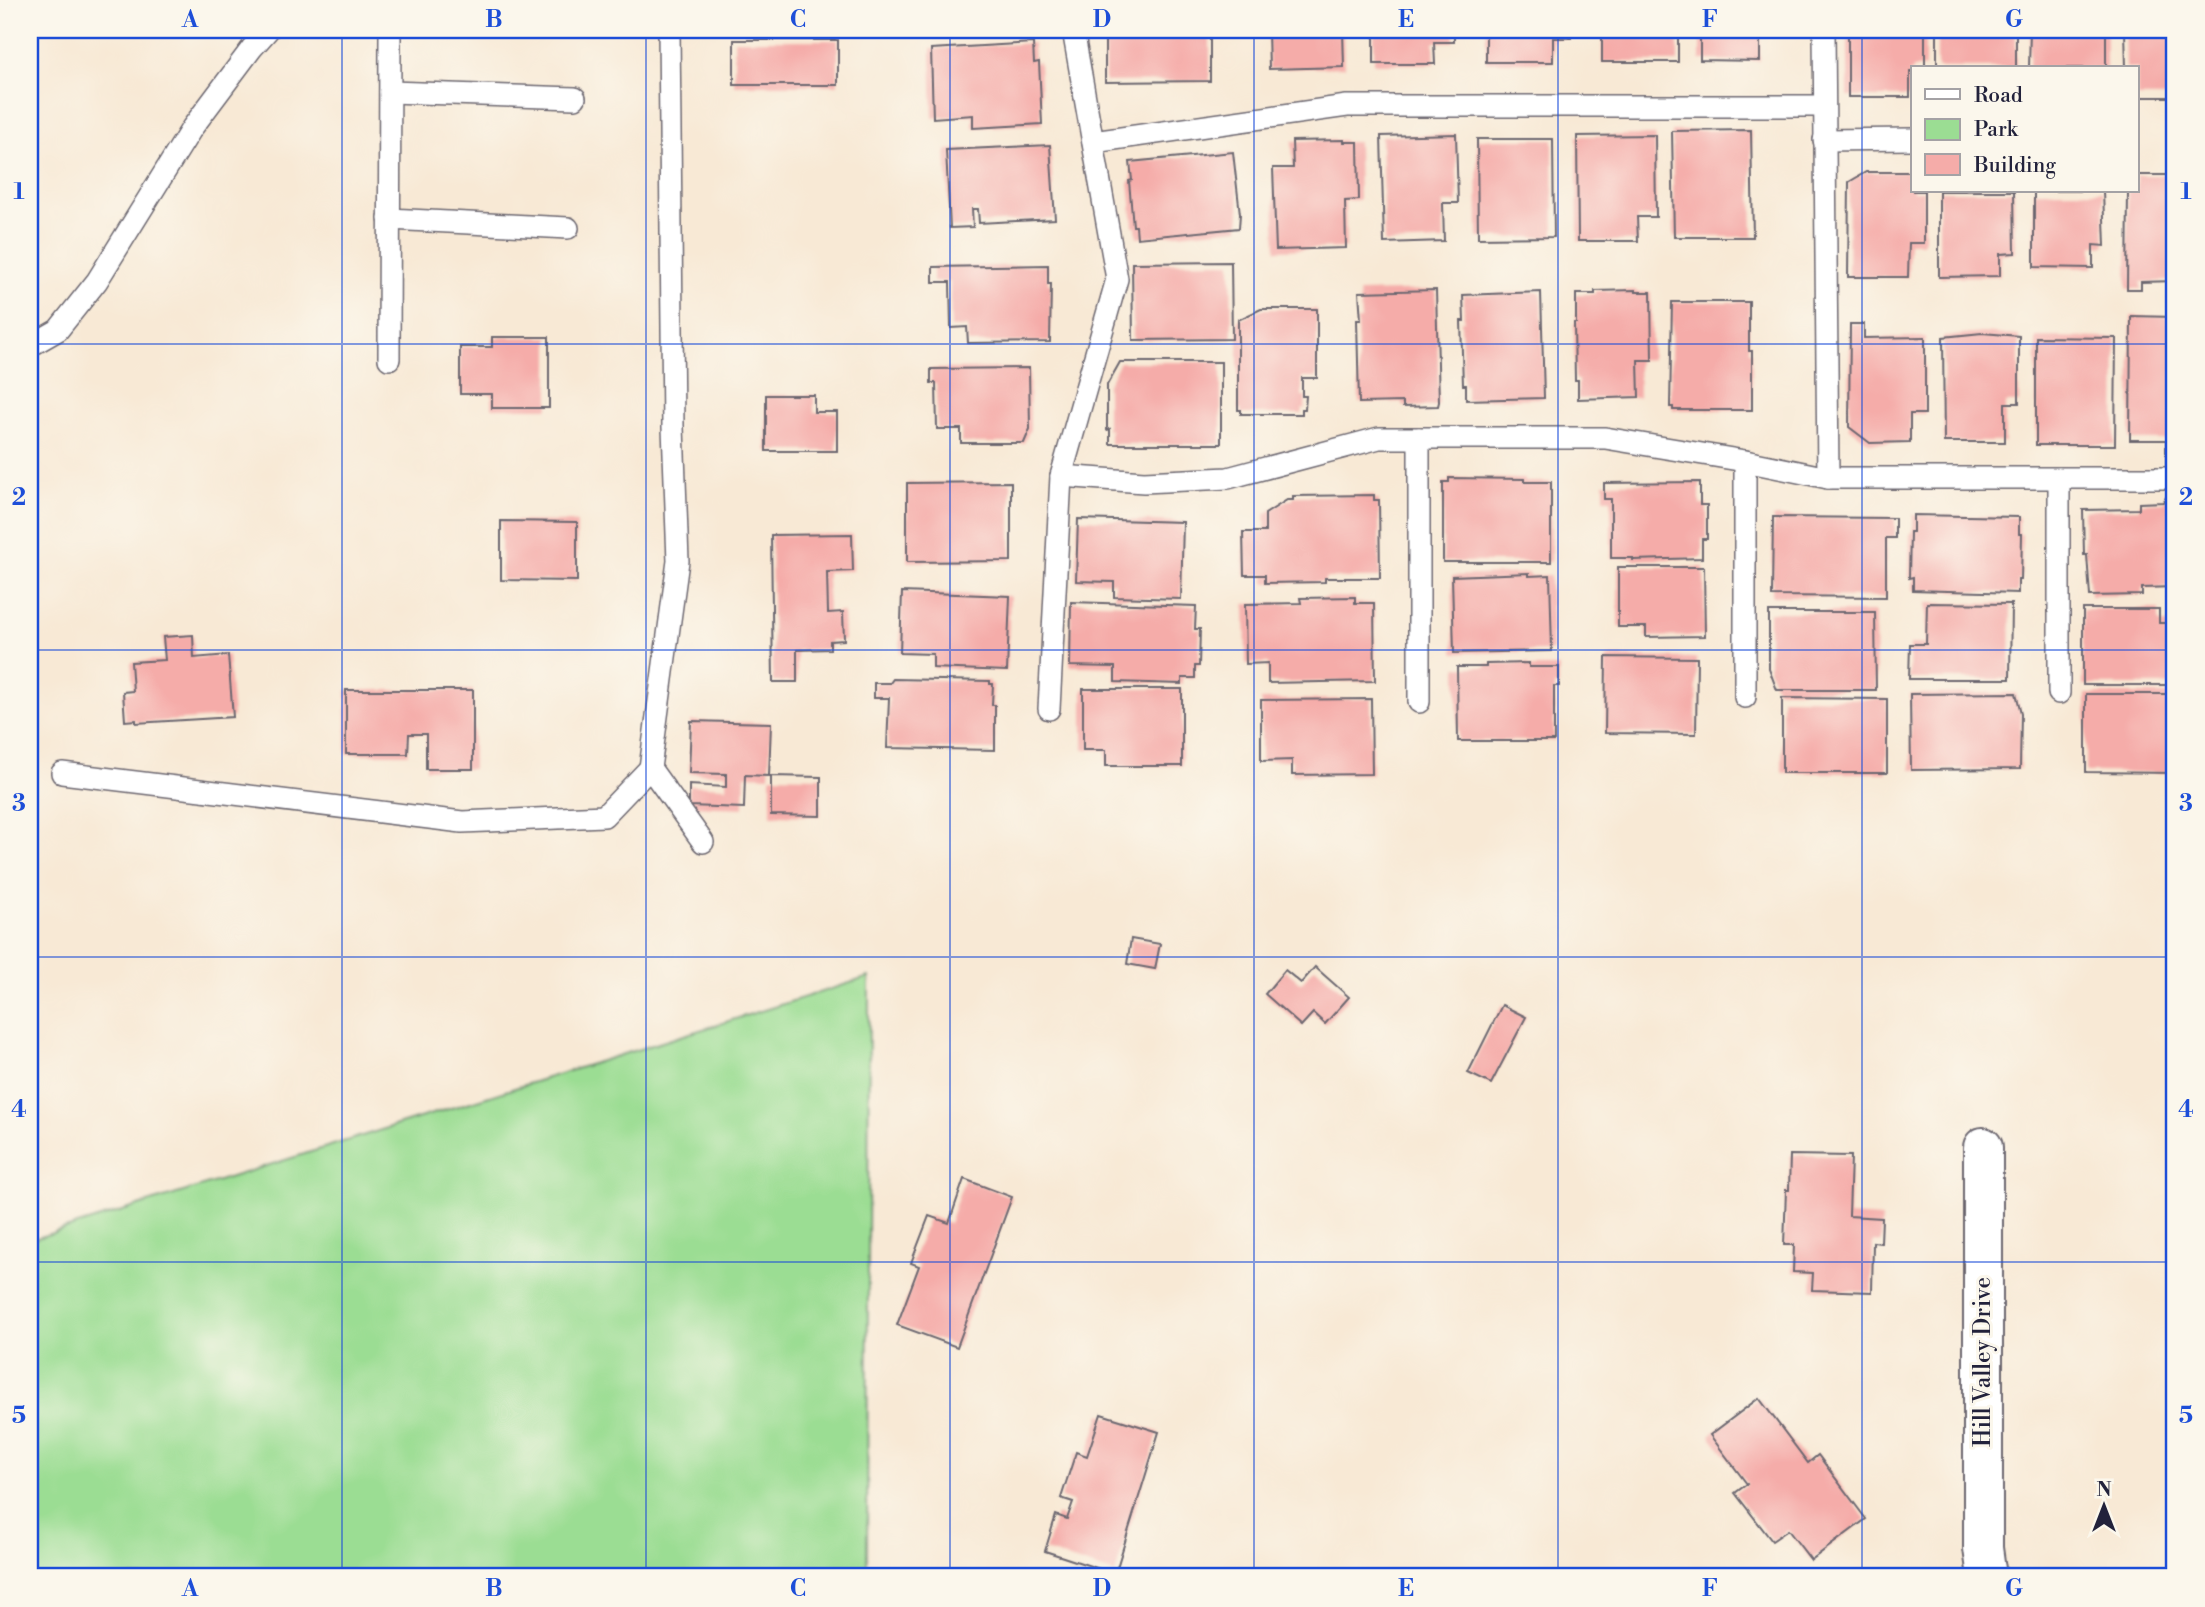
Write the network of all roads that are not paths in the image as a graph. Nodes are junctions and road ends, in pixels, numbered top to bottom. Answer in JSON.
{"nodes":[{"id":1,"x":268,"y":30,"type":"edge"},
{"id":2,"x":390,"y":30,"type":"edge"},
{"id":3,"x":669,"y":30,"type":"edge"},
{"id":4,"x":1073,"y":30,"type":"edge"},
{"id":5,"x":1824,"y":30,"type":"edge"},
{"id":6,"x":390,"y":92,"type":"junction"},
{"id":7,"x":575,"y":98,"type":"dead end"},
{"id":8,"x":1824,"y":106,"type":"junction"},
{"id":9,"x":1911,"y":139,"type":"edge"},
{"id":10,"x":1824,"y":140,"type":"junction"},
{"id":11,"x":1093,"y":142,"type":"junction"},
{"id":12,"x":389,"y":219,"type":"junction"},
{"id":13,"x":568,"y":229,"type":"dead end"},
{"id":14,"x":30,"y":346,"type":"edge"},
{"id":15,"x":389,"y":359,"type":"dead end"},
{"id":16,"x":1419,"y":438,"type":"junction"},
{"id":17,"x":1745,"y":461,"type":"junction"},
{"id":18,"x":1061,"y":476,"type":"junction"},
{"id":19,"x":1828,"y":478,"type":"junction"},
{"id":20,"x":2059,"y":478,"type":"junction"},
{"id":21,"x":2166,"y":478,"type":"dead end"},
{"id":22,"x":2059,"y":693,"type":"dead end"},
{"id":23,"x":1745,"y":697,"type":"dead end"},
{"id":24,"x":1419,"y":702,"type":"dead end"},
{"id":25,"x":1049,"y":709,"type":"dead end"},
{"id":26,"x":650,"y":768,"type":"junction"},
{"id":27,"x":62,"y":773,"type":"dead end"},
{"id":28,"x":703,"y":842,"type":"dead end"},
{"id":29,"x":1983,"y":1147,"type":"dead end"},
{"id":30,"x":1987,"y":1577,"type":"edge"}],
"edges":[{"from":1,"to":14,"type":"lane"},
{"from":2,"to":6,"type":"lane"},
{"from":3,"to":26,"type":"lane"},
{"from":4,"to":11,"type":"lane"},
{"from":5,"to":8,"type":"lane"},
{"from":6,"to":7,"type":"lane"},
{"from":6,"to":12,"type":"lane"},
{"from":8,"to":10,"type":"lane"},
{"from":8,"to":11,"type":"lane"},
{"from":9,"to":10,"type":"lane"},
{"from":10,"to":19,"type":"lane"},
{"from":11,"to":18,"type":"lane"},
{"from":12,"to":13,"type":"lane"},
{"from":12,"to":15,"type":"lane"},
{"from":16,"to":17,"type":"lane"},
{"from":16,"to":18,"type":"lane"},
{"from":16,"to":24,"type":"lane"},
{"from":17,"to":19,"type":"lane"},
{"from":17,"to":23,"type":"lane"},
{"from":18,"to":25,"type":"lane"},
{"from":19,"to":20,"type":"lane"},
{"from":20,"to":21,"type":"lane"},
{"from":20,"to":22,"type":"lane"},
{"from":26,"to":27,"type":"lane"},
{"from":26,"to":28,"type":"lane"},
{"from":29,"to":30,"type":"street","name":"Hill Valley Drive"}]}
